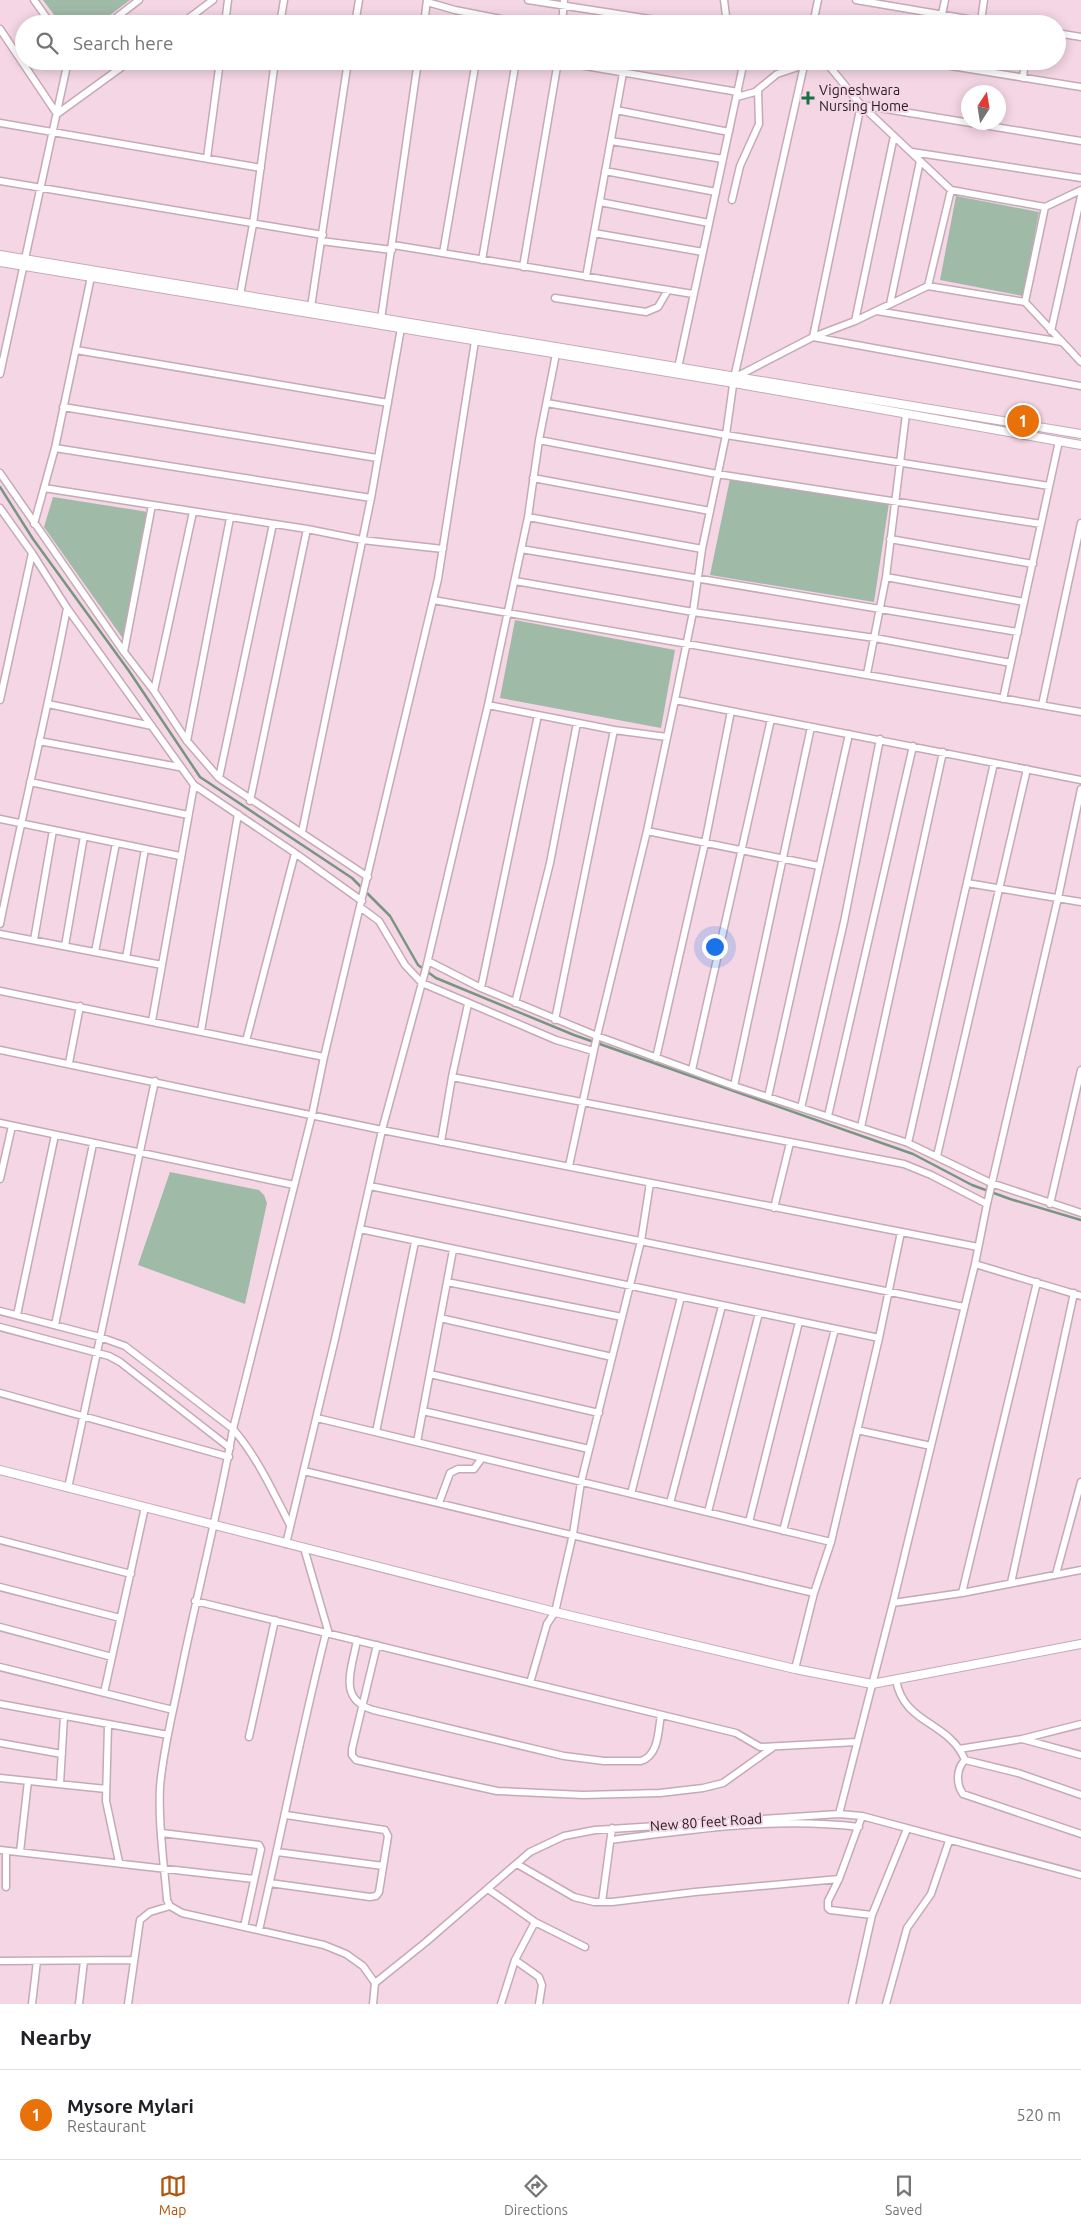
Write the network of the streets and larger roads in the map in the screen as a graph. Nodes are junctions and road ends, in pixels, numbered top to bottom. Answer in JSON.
{"nodes":[{"id":1,"x":34,"y":0,"type":"edge"},
{"id":2,"x":139,"y":0,"type":"edge"},
{"id":3,"x":213,"y":0,"type":"edge"},
{"id":4,"x":228,"y":0,"type":"edge"},
{"id":5,"x":284,"y":0,"type":"edge"},
{"id":6,"x":359,"y":0,"type":"edge"},
{"id":7,"x":528,"y":0,"type":"edge"},
{"id":8,"x":724,"y":0,"type":"edge"},
{"id":9,"x":818,"y":0,"type":"edge"},
{"id":10,"x":856,"y":0,"type":"edge"},
{"id":11,"x":944,"y":0,"type":"edge"},
{"id":12,"x":984,"y":0,"type":"edge"},
{"id":13,"x":427,"y":1,"type":"edge"},
{"id":14,"x":864,"y":1,"type":"edge"},
{"id":15,"x":564,"y":3,"type":"edge"},
{"id":16,"x":903,"y":4,"type":"edge"},
{"id":17,"x":942,"y":14,"type":"junction"},
{"id":18,"x":45,"y":15,"type":"edge"},
{"id":19,"x":120,"y":15,"type":"edge"},
{"id":20,"x":193,"y":15,"type":"edge"},
{"id":21,"x":226,"y":15,"type":"edge"},
{"id":22,"x":282,"y":15,"type":"edge"},
{"id":23,"x":356,"y":15,"type":"edge"},
{"id":24,"x":425,"y":15,"type":"edge"},
{"id":25,"x":481,"y":15,"type":"edge"},
{"id":26,"x":631,"y":15,"type":"edge"},
{"id":27,"x":726,"y":15,"type":"edge"},
{"id":28,"x":815,"y":15,"type":"edge"},
{"id":29,"x":948,"y":15,"type":"edge"},
{"id":30,"x":982,"y":15,"type":"edge"},
{"id":31,"x":0,"y":29,"type":"edge"},
{"id":32,"x":1066,"y":34,"type":"edge"},
{"id":33,"x":1081,"y":37,"type":"edge"},
{"id":34,"x":15,"y":51,"type":"edge"},
{"id":35,"x":27,"y":70,"type":"edge"},
{"id":36,"x":66,"y":70,"type":"edge"},
{"id":37,"x":118,"y":70,"type":"edge"},
{"id":38,"x":219,"y":70,"type":"edge"},
{"id":39,"x":274,"y":70,"type":"edge"},
{"id":40,"x":347,"y":70,"type":"edge"},
{"id":41,"x":417,"y":70,"type":"edge"},
{"id":42,"x":474,"y":70,"type":"edge"},
{"id":43,"x":514,"y":70,"type":"edge"},
{"id":44,"x":556,"y":70,"type":"edge"},
{"id":45,"x":606,"y":70,"type":"edge"},
{"id":46,"x":742,"y":70,"type":"edge"},
{"id":47,"x":787,"y":70,"type":"edge"},
{"id":48,"x":802,"y":70,"type":"edge"},
{"id":49,"x":832,"y":70,"type":"edge"},
{"id":50,"x":975,"y":70,"type":"edge"},
{"id":51,"x":1024,"y":70,"type":"edge"},
{"id":52,"x":623,"y":73,"type":"junction"},
{"id":53,"x":1023,"y":78,"type":"junction"},
{"id":54,"x":1081,"y":87,"type":"edge"},
{"id":55,"x":758,"y":90,"type":"junction"},
{"id":56,"x":738,"y":94,"type":"junction"},
{"id":57,"x":861,"y":105,"type":"junction"},
{"id":58,"x":616,"y":110,"type":"junction"},
{"id":59,"x":57,"y":114,"type":"junction"},
{"id":60,"x":0,"y":123,"type":"edge"},
{"id":61,"x":54,"y":131,"type":"junction"},
{"id":62,"x":730,"y":132,"type":"junction"},
{"id":63,"x":894,"y":136,"type":"junction"},
{"id":64,"x":611,"y":141,"type":"junction"},
{"id":65,"x":1081,"y":141,"type":"edge"},
{"id":66,"x":910,"y":152,"type":"junction"},
{"id":67,"x":207,"y":158,"type":"junction"},
{"id":68,"x":723,"y":159,"type":"junction"},
{"id":69,"x":920,"y":161,"type":"junction"},
{"id":70,"x":261,"y":168,"type":"junction"},
{"id":71,"x":605,"y":171,"type":"junction"},
{"id":72,"x":1081,"y":178,"type":"edge"},
{"id":73,"x":0,"y":181,"type":"edge"},
{"id":74,"x":41,"y":188,"type":"junction"},
{"id":75,"x":951,"y":190,"type":"junction"},
{"id":76,"x":1081,"y":190,"type":"edge"},
{"id":77,"x":716,"y":192,"type":"junction"},
{"id":78,"x":1081,"y":196,"type":"edge"},
{"id":79,"x":732,"y":200,"type":"dead end"},
{"id":80,"x":600,"y":202,"type":"junction"},
{"id":81,"x":1045,"y":207,"type":"junction"},
{"id":82,"x":709,"y":223,"type":"junction"},
{"id":83,"x":253,"y":224,"type":"junction"},
{"id":84,"x":594,"y":233,"type":"junction"},
{"id":85,"x":322,"y":238,"type":"junction"},
{"id":86,"x":392,"y":248,"type":"junction"},
{"id":87,"x":703,"y":252,"type":"junction"},
{"id":88,"x":442,"y":253,"type":"junction"},
{"id":89,"x":0,"y":255,"type":"edge"},
{"id":90,"x":482,"y":260,"type":"junction"},
{"id":91,"x":0,"y":262,"type":"edge"},
{"id":92,"x":24,"y":263,"type":"junction"},
{"id":93,"x":523,"y":267,"type":"junction"},
{"id":94,"x":91,"y":277,"type":"junction"},
{"id":95,"x":586,"y":277,"type":"junction"},
{"id":96,"x":928,"y":286,"type":"junction"},
{"id":97,"x":668,"y":290,"type":"junction"},
{"id":98,"x":693,"y":294,"type":"junction"},
{"id":99,"x":240,"y":295,"type":"junction"},
{"id":100,"x":555,"y":298,"type":"dead end"},
{"id":101,"x":1025,"y":302,"type":"junction"},
{"id":102,"x":890,"y":304,"type":"junction"},
{"id":103,"x":311,"y":307,"type":"junction"},
{"id":104,"x":876,"y":311,"type":"junction"},
{"id":105,"x":381,"y":319,"type":"junction"},
{"id":106,"x":855,"y":321,"type":"junction"},
{"id":107,"x":401,"y":328,"type":"junction"},
{"id":108,"x":1051,"y":331,"type":"junction"},
{"id":109,"x":812,"y":337,"type":"junction"},
{"id":110,"x":0,"y":340,"type":"edge"},
{"id":111,"x":475,"y":341,"type":"junction"},
{"id":112,"x":8,"y":342,"type":"junction"},
{"id":113,"x":1062,"y":342,"type":"junction"},
{"id":114,"x":76,"y":350,"type":"junction"},
{"id":115,"x":1081,"y":350,"type":"edge"},
{"id":116,"x":556,"y":354,"type":"junction"},
{"id":117,"x":1080,"y":360,"type":"edge"},
{"id":118,"x":678,"y":368,"type":"junction"},
{"id":119,"x":0,"y":374,"type":"edge"},
{"id":120,"x":734,"y":380,"type":"junction"},
{"id":121,"x":1081,"y":386,"type":"edge"},
{"id":122,"x":388,"y":403,"type":"junction"},
{"id":123,"x":547,"y":403,"type":"junction"},
{"id":124,"x":63,"y":407,"type":"junction"},
{"id":125,"x":906,"y":414,"type":"junction"},
{"id":126,"x":1081,"y":434,"type":"edge"},
{"id":127,"x":726,"y":435,"type":"junction"},
{"id":128,"x":539,"y":440,"type":"junction"},
{"id":129,"x":1059,"y":441,"type":"junction"},
{"id":130,"x":1081,"y":445,"type":"edge"},
{"id":131,"x":55,"y":448,"type":"junction"},
{"id":132,"x":377,"y":458,"type":"junction"},
{"id":133,"x":899,"y":461,"type":"junction"},
{"id":134,"x":0,"y":473,"type":"edge"},
{"id":135,"x":717,"y":474,"type":"junction"},
{"id":136,"x":533,"y":478,"type":"junction"},
{"id":137,"x":1049,"y":486,"type":"junction"},
{"id":138,"x":44,"y":488,"type":"junction"},
{"id":139,"x":371,"y":498,"type":"junction"},
{"id":140,"x":895,"y":501,"type":"junction"},
{"id":141,"x":152,"y":506,"type":"junction"},
{"id":142,"x":0,"y":508,"type":"edge"},
{"id":143,"x":710,"y":511,"type":"junction"},
{"id":144,"x":193,"y":512,"type":"junction"},
{"id":145,"x":528,"y":517,"type":"junction"},
{"id":146,"x":230,"y":518,"type":"junction"},
{"id":147,"x":1081,"y":523,"type":"edge"},
{"id":148,"x":34,"y":524,"type":"junction"},
{"id":149,"x":273,"y":524,"type":"junction"},
{"id":150,"x":1041,"y":524,"type":"junction"},
{"id":151,"x":308,"y":529,"type":"junction"},
{"id":152,"x":890,"y":539,"type":"junction"},
{"id":153,"x":362,"y":540,"type":"junction"},
{"id":154,"x":443,"y":549,"type":"junction"},
{"id":155,"x":521,"y":549,"type":"junction"},
{"id":156,"x":702,"y":549,"type":"junction"},
{"id":157,"x":32,"y":554,"type":"junction"},
{"id":158,"x":1032,"y":564,"type":"junction"},
{"id":159,"x":886,"y":577,"type":"junction"},
{"id":160,"x":515,"y":580,"type":"junction"},
{"id":161,"x":699,"y":580,"type":"junction"},
{"id":162,"x":433,"y":600,"type":"junction"},
{"id":163,"x":1024,"y":602,"type":"junction"},
{"id":164,"x":67,"y":608,"type":"junction"},
{"id":165,"x":880,"y":608,"type":"junction"},
{"id":166,"x":694,"y":612,"type":"junction"},
{"id":167,"x":508,"y":613,"type":"junction"},
{"id":168,"x":1018,"y":632,"type":"junction"},
{"id":169,"x":875,"y":638,"type":"junction"},
{"id":170,"x":687,"y":643,"type":"junction"},
{"id":171,"x":124,"y":652,"type":"junction"},
{"id":172,"x":1011,"y":663,"type":"junction"},
{"id":173,"x":867,"y":674,"type":"junction"},
{"id":174,"x":154,"y":691,"type":"junction"},
{"id":175,"x":1003,"y":699,"type":"junction"},
{"id":176,"x":0,"y":700,"type":"edge"},
{"id":177,"x":675,"y":700,"type":"junction"},
{"id":178,"x":48,"y":704,"type":"junction"},
{"id":179,"x":488,"y":705,"type":"junction"},
{"id":180,"x":1042,"y":706,"type":"junction"},
{"id":181,"x":731,"y":711,"type":"junction"},
{"id":182,"x":1081,"y":712,"type":"edge"},
{"id":183,"x":538,"y":715,"type":"junction"},
{"id":184,"x":771,"y":719,"type":"junction"},
{"id":185,"x":577,"y":723,"type":"junction"},
{"id":186,"x":152,"y":726,"type":"junction"},
{"id":187,"x":810,"y":727,"type":"junction"},
{"id":188,"x":614,"y":730,"type":"junction"},
{"id":189,"x":849,"y":734,"type":"junction"},
{"id":190,"x":667,"y":737,"type":"junction"},
{"id":191,"x":880,"y":739,"type":"junction"},
{"id":192,"x":187,"y":740,"type":"junction"},
{"id":193,"x":39,"y":741,"type":"junction"},
{"id":194,"x":913,"y":746,"type":"junction"},
{"id":195,"x":944,"y":752,"type":"junction"},
{"id":196,"x":994,"y":763,"type":"junction"},
{"id":197,"x":179,"y":767,"type":"junction"},
{"id":198,"x":1027,"y":769,"type":"junction"},
{"id":199,"x":219,"y":778,"type":"junction"},
{"id":200,"x":1081,"y":780,"type":"edge"},
{"id":201,"x":30,"y":782,"type":"junction"},
{"id":202,"x":194,"y":785,"type":"junction"},
{"id":203,"x":1081,"y":789,"type":"edge"},
{"id":204,"x":250,"y":801,"type":"junction"},
{"id":205,"x":238,"y":814,"type":"junction"},
{"id":206,"x":188,"y":816,"type":"junction"},
{"id":207,"x":0,"y":819,"type":"edge"},
{"id":208,"x":20,"y":823,"type":"junction"},
{"id":209,"x":53,"y":830,"type":"junction"},
{"id":210,"x":302,"y":832,"type":"junction"},
{"id":211,"x":647,"y":832,"type":"junction"},
{"id":212,"x":84,"y":836,"type":"junction"},
{"id":213,"x":116,"y":843,"type":"junction"},
{"id":214,"x":705,"y":843,"type":"junction"},
{"id":215,"x":145,"y":849,"type":"junction"},
{"id":216,"x":743,"y":852,"type":"junction"},
{"id":217,"x":295,"y":853,"type":"junction"},
{"id":218,"x":180,"y":856,"type":"junction"},
{"id":219,"x":784,"y":859,"type":"junction"},
{"id":220,"x":819,"y":866,"type":"junction"},
{"id":221,"x":368,"y":877,"type":"junction"},
{"id":222,"x":967,"y":883,"type":"junction"},
{"id":223,"x":999,"y":889,"type":"junction"},
{"id":224,"x":1058,"y":898,"type":"junction"},
{"id":225,"x":1081,"y":902,"type":"edge"},
{"id":226,"x":361,"y":904,"type":"junction"},
{"id":227,"x":0,"y":924,"type":"edge"},
{"id":228,"x":0,"y":934,"type":"edge"},
{"id":229,"x":34,"y":940,"type":"junction"},
{"id":230,"x":65,"y":946,"type":"junction"},
{"id":231,"x":95,"y":952,"type":"junction"},
{"id":232,"x":126,"y":958,"type":"junction"},
{"id":233,"x":428,"y":961,"type":"junction"},
{"id":234,"x":162,"y":965,"type":"junction"},
{"id":235,"x":423,"y":980,"type":"junction"},
{"id":236,"x":482,"y":988,"type":"junction"},
{"id":237,"x":0,"y":991,"type":"edge"},
{"id":238,"x":515,"y":1002,"type":"junction"},
{"id":239,"x":468,"y":1004,"type":"junction"},
{"id":240,"x":80,"y":1006,"type":"junction"},
{"id":241,"x":152,"y":1020,"type":"junction"},
{"id":242,"x":555,"y":1020,"type":"junction"},
{"id":243,"x":201,"y":1031,"type":"junction"},
{"id":244,"x":597,"y":1036,"type":"junction"},
{"id":245,"x":246,"y":1041,"type":"junction"},
{"id":246,"x":0,"y":1050,"type":"edge"},
{"id":247,"x":593,"y":1051,"type":"junction"},
{"id":248,"x":324,"y":1057,"type":"junction"},
{"id":249,"x":656,"y":1058,"type":"junction"},
{"id":250,"x":69,"y":1063,"type":"junction"},
{"id":251,"x":692,"y":1070,"type":"junction"},
{"id":252,"x":1081,"y":1070,"type":"edge"},
{"id":253,"x":452,"y":1076,"type":"junction"},
{"id":254,"x":155,"y":1081,"type":"junction"},
{"id":255,"x":734,"y":1086,"type":"junction"},
{"id":256,"x":768,"y":1097,"type":"junction"},
{"id":257,"x":583,"y":1102,"type":"junction"},
{"id":258,"x":801,"y":1108,"type":"junction"},
{"id":259,"x":312,"y":1115,"type":"junction"},
{"id":260,"x":828,"y":1116,"type":"junction"},
{"id":261,"x":0,"y":1123,"type":"edge"},
{"id":262,"x":12,"y":1126,"type":"junction"},
{"id":263,"x":861,"y":1127,"type":"junction"},
{"id":264,"x":382,"y":1130,"type":"junction"},
{"id":265,"x":55,"y":1135,"type":"junction"},
{"id":266,"x":441,"y":1142,"type":"junction"},
{"id":267,"x":790,"y":1143,"type":"junction"},
{"id":268,"x":908,"y":1143,"type":"junction"},
{"id":269,"x":93,"y":1144,"type":"junction"},
{"id":270,"x":139,"y":1153,"type":"junction"},
{"id":271,"x":938,"y":1156,"type":"junction"},
{"id":272,"x":568,"y":1166,"type":"junction"},
{"id":273,"x":0,"y":1179,"type":"edge"},
{"id":274,"x":650,"y":1183,"type":"junction"},
{"id":275,"x":991,"y":1183,"type":"junction"},
{"id":276,"x":294,"y":1185,"type":"junction"},
{"id":277,"x":370,"y":1186,"type":"junction"},
{"id":278,"x":986,"y":1204,"type":"junction"},
{"id":279,"x":1050,"y":1204,"type":"junction"},
{"id":280,"x":774,"y":1208,"type":"junction"},
{"id":281,"x":1081,"y":1213,"type":"edge"},
{"id":282,"x":360,"y":1229,"type":"junction"},
{"id":283,"x":901,"y":1232,"type":"junction"},
{"id":284,"x":640,"y":1241,"type":"junction"},
{"id":285,"x":415,"y":1242,"type":"junction"},
{"id":286,"x":978,"y":1247,"type":"junction"},
{"id":287,"x":453,"y":1250,"type":"junction"},
{"id":288,"x":975,"y":1264,"type":"junction"},
{"id":289,"x":447,"y":1282,"type":"junction"},
{"id":290,"x":1037,"y":1282,"type":"junction"},
{"id":291,"x":630,"y":1287,"type":"junction"},
{"id":292,"x":888,"y":1292,"type":"junction"},
{"id":293,"x":1078,"y":1294,"type":"edge"},
{"id":294,"x":681,"y":1297,"type":"junction"},
{"id":295,"x":722,"y":1306,"type":"junction"},
{"id":296,"x":964,"y":1307,"type":"junction"},
{"id":297,"x":0,"y":1311,"type":"edge"},
{"id":298,"x":759,"y":1313,"type":"junction"},
{"id":299,"x":17,"y":1316,"type":"junction"},
{"id":300,"x":622,"y":1317,"type":"junction"},
{"id":301,"x":440,"y":1318,"type":"junction"},
{"id":302,"x":799,"y":1322,"type":"junction"},
{"id":303,"x":55,"y":1325,"type":"junction"},
{"id":304,"x":0,"y":1327,"type":"edge"},
{"id":305,"x":835,"y":1329,"type":"junction"},
{"id":306,"x":100,"y":1337,"type":"junction"},
{"id":307,"x":879,"y":1338,"type":"junction"},
{"id":308,"x":97,"y":1352,"type":"junction"},
{"id":309,"x":612,"y":1357,"type":"junction"},
{"id":310,"x":430,"y":1374,"type":"junction"},
{"id":311,"x":0,"y":1393,"type":"edge"},
{"id":312,"x":423,"y":1411,"type":"junction"},
{"id":313,"x":599,"y":1413,"type":"junction"},
{"id":314,"x":84,"y":1416,"type":"junction"},
{"id":315,"x":317,"y":1418,"type":"junction"},
{"id":316,"x":234,"y":1429,"type":"junction"},
{"id":317,"x":857,"y":1430,"type":"junction"},
{"id":318,"x":376,"y":1432,"type":"junction"},
{"id":319,"x":417,"y":1442,"type":"junction"},
{"id":320,"x":931,"y":1446,"type":"junction"},
{"id":321,"x":230,"y":1448,"type":"junction"},
{"id":322,"x":590,"y":1449,"type":"junction"},
{"id":323,"x":229,"y":1457,"type":"junction"},
{"id":324,"x":482,"y":1458,"type":"junction"},
{"id":325,"x":0,"y":1470,"type":"edge"},
{"id":326,"x":304,"y":1471,"type":"junction"},
{"id":327,"x":581,"y":1482,"type":"junction"},
{"id":328,"x":1081,"y":1482,"type":"edge"},
{"id":329,"x":68,"y":1488,"type":"junction"},
{"id":330,"x":631,"y":1494,"type":"junction"},
{"id":331,"x":439,"y":1503,"type":"junction"},
{"id":332,"x":670,"y":1503,"type":"junction"},
{"id":333,"x":145,"y":1507,"type":"junction"},
{"id":334,"x":708,"y":1512,"type":"junction"},
{"id":335,"x":749,"y":1522,"type":"junction"},
{"id":336,"x":214,"y":1525,"type":"junction"},
{"id":337,"x":290,"y":1525,"type":"junction"},
{"id":338,"x":783,"y":1531,"type":"junction"},
{"id":339,"x":573,"y":1534,"type":"junction"},
{"id":340,"x":0,"y":1540,"type":"edge"},
{"id":341,"x":831,"y":1542,"type":"junction"},
{"id":342,"x":286,"y":1544,"type":"junction"},
{"id":343,"x":304,"y":1548,"type":"junction"},
{"id":344,"x":1081,"y":1570,"type":"edge"},
{"id":345,"x":131,"y":1574,"type":"junction"},
{"id":346,"x":1056,"y":1574,"type":"junction"},
{"id":347,"x":1011,"y":1583,"type":"junction"},
{"id":348,"x":0,"y":1587,"type":"edge"},
{"id":349,"x":814,"y":1593,"type":"junction"},
{"id":350,"x":962,"y":1593,"type":"junction"},
{"id":351,"x":195,"y":1601,"type":"junction"},
{"id":352,"x":893,"y":1603,"type":"junction"},
{"id":353,"x":555,"y":1612,"type":"junction"},
{"id":354,"x":120,"y":1618,"type":"junction"},
{"id":355,"x":275,"y":1620,"type":"junction"},
{"id":356,"x":0,"y":1627,"type":"edge"},
{"id":357,"x":328,"y":1633,"type":"junction"},
{"id":358,"x":357,"y":1640,"type":"junction"},
{"id":359,"x":1081,"y":1644,"type":"edge"},
{"id":360,"x":377,"y":1645,"type":"junction"},
{"id":361,"x":112,"y":1657,"type":"junction"},
{"id":362,"x":0,"y":1667,"type":"edge"},
{"id":363,"x":795,"y":1669,"type":"junction"},
{"id":364,"x":896,"y":1680,"type":"junction"},
{"id":365,"x":530,"y":1683,"type":"junction"},
{"id":366,"x":872,"y":1684,"type":"junction"},
{"id":367,"x":104,"y":1693,"type":"junction"},
{"id":368,"x":0,"y":1704,"type":"edge"},
{"id":369,"x":362,"y":1707,"type":"junction"},
{"id":370,"x":173,"y":1710,"type":"junction"},
{"id":371,"x":661,"y":1715,"type":"junction"},
{"id":372,"x":64,"y":1716,"type":"junction"},
{"id":373,"x":1081,"y":1724,"type":"edge"},
{"id":374,"x":108,"y":1725,"type":"junction"},
{"id":375,"x":168,"y":1736,"type":"junction"},
{"id":376,"x":249,"y":1737,"type":"dead end"},
{"id":377,"x":1022,"y":1738,"type":"junction"},
{"id":378,"x":857,"y":1742,"type":"junction"},
{"id":379,"x":0,"y":1743,"type":"edge"},
{"id":380,"x":772,"y":1748,"type":"junction"},
{"id":381,"x":959,"y":1749,"type":"junction"},
{"id":382,"x":62,"y":1754,"type":"junction"},
{"id":383,"x":1081,"y":1755,"type":"edge"},
{"id":384,"x":965,"y":1760,"type":"junction"},
{"id":385,"x":0,"y":1778,"type":"edge"},
{"id":386,"x":28,"y":1781,"type":"junction"},
{"id":387,"x":60,"y":1784,"type":"junction"},
{"id":388,"x":106,"y":1789,"type":"junction"},
{"id":389,"x":1081,"y":1795,"type":"edge"},
{"id":390,"x":839,"y":1814,"type":"junction"},
{"id":391,"x":286,"y":1815,"type":"junction"},
{"id":392,"x":862,"y":1816,"type":"junction"},
{"id":393,"x":859,"y":1827,"type":"junction"},
{"id":394,"x":612,"y":1828,"type":"junction"},
{"id":395,"x":907,"y":1829,"type":"junction"},
{"id":396,"x":162,"y":1833,"type":"junction"},
{"id":397,"x":1081,"y":1834,"type":"edge"},
{"id":398,"x":611,"y":1840,"type":"junction"},
{"id":399,"x":950,"y":1841,"type":"junction"},
{"id":400,"x":3,"y":1850,"type":"edge"},
{"id":401,"x":20,"y":1852,"type":"junction"},
{"id":402,"x":277,"y":1852,"type":"junction"},
{"id":403,"x":119,"y":1862,"type":"junction"},
{"id":404,"x":517,"y":1864,"type":"junction"},
{"id":405,"x":383,"y":1866,"type":"junction"},
{"id":406,"x":165,"y":1868,"type":"junction"},
{"id":407,"x":1081,"y":1875,"type":"edge"},
{"id":408,"x":254,"y":1879,"type":"junction"},
{"id":409,"x":839,"y":1879,"type":"junction"},
{"id":410,"x":270,"y":1883,"type":"junction"},
{"id":411,"x":6,"y":1887,"type":"dead end"},
{"id":412,"x":488,"y":1889,"type":"junction"},
{"id":413,"x":602,"y":1902,"type":"junction"},
{"id":414,"x":170,"y":1906,"type":"junction"},
{"id":415,"x":872,"y":1915,"type":"junction"},
{"id":416,"x":535,"y":1922,"type":"junction"},
{"id":417,"x":244,"y":1927,"type":"junction"},
{"id":418,"x":259,"y":1930,"type":"junction"},
{"id":419,"x":585,"y":1948,"type":"dead end"},
{"id":420,"x":84,"y":1960,"type":"junction"},
{"id":421,"x":134,"y":1960,"type":"junction"},
{"id":422,"x":514,"y":1960,"type":"junction"},
{"id":423,"x":37,"y":1961,"type":"junction"},
{"id":424,"x":0,"y":1962,"type":"edge"},
{"id":425,"x":375,"y":1983,"type":"junction"},
{"id":426,"x":32,"y":2004,"type":"edge"},
{"id":427,"x":79,"y":2004,"type":"edge"},
{"id":428,"x":128,"y":2004,"type":"edge"},
{"id":429,"x":373,"y":2004,"type":"edge"},
{"id":430,"x":501,"y":2004,"type":"edge"},
{"id":431,"x":540,"y":2004,"type":"edge"},
{"id":432,"x":852,"y":2004,"type":"edge"},
{"id":433,"x":886,"y":2004,"type":"edge"}],
"edges":[{"from":1,"to":18,"type":"street"},
{"from":2,"to":19,"type":"street"},
{"from":3,"to":20,"type":"street"},
{"from":4,"to":21,"type":"street"},
{"from":5,"to":22,"type":"street"},
{"from":6,"to":23,"type":"street"},
{"from":7,"to":15,"type":"street"},
{"from":8,"to":27,"type":"street"},
{"from":9,"to":28,"type":"street"},
{"from":10,"to":14,"type":"street"},
{"from":11,"to":17,"type":"street"},
{"from":12,"to":30,"type":"street"},
{"from":13,"to":24,"type":"street"},
{"from":13,"to":25,"type":"street"},
{"from":14,"to":16,"type":"street"},
{"from":15,"to":26,"type":"street"},
{"from":16,"to":17,"type":"street"},
{"from":17,"to":29,"type":"street"},
{"from":31,"to":34,"type":"street"},
{"from":32,"to":33,"type":"street"},
{"from":35,"to":59,"type":"street"},
{"from":36,"to":59,"type":"street"},
{"from":37,"to":59,"type":"street"},
{"from":38,"to":67,"type":"street"},
{"from":39,"to":70,"type":"street"},
{"from":40,"to":85,"type":"street"},
{"from":41,"to":86,"type":"street"},
{"from":42,"to":88,"type":"street"},
{"from":43,"to":90,"type":"street"},
{"from":44,"to":93,"type":"street"},
{"from":45,"to":52,"type":"street"},
{"from":46,"to":56,"type":"street"},
{"from":47,"to":55,"type":"street"},
{"from":48,"to":120,"type":"street"},
{"from":49,"to":57,"type":"street"},
{"from":50,"to":53,"type":"street"},
{"from":51,"to":53,"type":"street"},
{"from":52,"to":56,"type":"street"},
{"from":52,"to":58,"type":"street"},
{"from":53,"to":54,"type":"street"},
{"from":55,"to":56,"type":"street"},
{"from":55,"to":79,"type":"street"},
{"from":56,"to":62,"type":"street"},
{"from":57,"to":63,"type":"street"},
{"from":57,"to":65,"type":"street"},
{"from":57,"to":109,"type":"street"},
{"from":58,"to":62,"type":"street"},
{"from":58,"to":64,"type":"street"},
{"from":59,"to":61,"type":"street"},
{"from":60,"to":61,"type":"street"},
{"from":61,"to":67,"type":"street"},
{"from":61,"to":74,"type":"street"},
{"from":62,"to":68,"type":"street"},
{"from":63,"to":66,"type":"street"},
{"from":63,"to":106,"type":"street"},
{"from":64,"to":68,"type":"street"},
{"from":64,"to":71,"type":"street"},
{"from":66,"to":69,"type":"street"},
{"from":66,"to":72,"type":"street"},
{"from":67,"to":70,"type":"street"},
{"from":68,"to":77,"type":"street"},
{"from":69,"to":75,"type":"street"},
{"from":69,"to":102,"type":"street"},
{"from":70,"to":83,"type":"street"},
{"from":71,"to":77,"type":"street"},
{"from":71,"to":80,"type":"street"},
{"from":73,"to":74,"type":"street"},
{"from":74,"to":83,"type":"street"},
{"from":74,"to":92,"type":"street"},
{"from":75,"to":81,"type":"street"},
{"from":75,"to":96,"type":"street"},
{"from":76,"to":81,"type":"street"},
{"from":77,"to":82,"type":"street"},
{"from":78,"to":108,"type":"street"},
{"from":80,"to":82,"type":"street"},
{"from":80,"to":84,"type":"street"},
{"from":81,"to":101,"type":"street"},
{"from":82,"to":87,"type":"street"},
{"from":83,"to":85,"type":"street"},
{"from":83,"to":99,"type":"street"},
{"from":84,"to":87,"type":"street"},
{"from":84,"to":95,"type":"street"},
{"from":85,"to":86,"type":"street"},
{"from":85,"to":103,"type":"street"},
{"from":86,"to":88,"type":"street"},
{"from":86,"to":105,"type":"street"},
{"from":87,"to":98,"type":"street"},
{"from":88,"to":90,"type":"street"},
{"from":89,"to":92,"type":"street"},
{"from":90,"to":93,"type":"street"},
{"from":91,"to":92,"type":"street"},
{"from":92,"to":94,"type":"street"},
{"from":92,"to":99,"type":"street"},
{"from":92,"to":112,"type":"street"},
{"from":93,"to":95,"type":"street"},
{"from":94,"to":107,"type":"street"},
{"from":94,"to":114,"type":"street"},
{"from":95,"to":97,"type":"street"},
{"from":96,"to":101,"type":"street"},
{"from":96,"to":102,"type":"street"},
{"from":97,"to":98,"type":"street"},
{"from":97,"to":100,"type":"street"},
{"from":98,"to":118,"type":"street"},
{"from":99,"to":103,"type":"street"},
{"from":101,"to":108,"type":"street"},
{"from":102,"to":104,"type":"street"},
{"from":103,"to":105,"type":"street"},
{"from":104,"to":106,"type":"street"},
{"from":104,"to":113,"type":"street"},
{"from":105,"to":118,"type":"street"},
{"from":106,"to":109,"type":"street"},
{"from":107,"to":111,"type":"street"},
{"from":107,"to":122,"type":"street"},
{"from":108,"to":113,"type":"street"},
{"from":109,"to":120,"type":"street"},
{"from":109,"to":121,"type":"street"},
{"from":110,"to":112,"type":"street"},
{"from":111,"to":116,"type":"street"},
{"from":111,"to":154,"type":"street"},
{"from":112,"to":119,"type":"street"},
{"from":113,"to":117,"type":"street"},
{"from":114,"to":122,"type":"street"},
{"from":114,"to":124,"type":"street"},
{"from":115,"to":117,"type":"street"},
{"from":116,"to":120,"type":"street"},
{"from":116,"to":123,"type":"street"},
{"from":118,"to":120,"type":"street"},
{"from":120,"to":125,"type":"street"},
{"from":120,"to":126,"type":"street"},
{"from":120,"to":127,"type":"street"},
{"from":122,"to":132,"type":"street"},
{"from":123,"to":127,"type":"street"},
{"from":123,"to":128,"type":"street"},
{"from":124,"to":131,"type":"street"},
{"from":124,"to":132,"type":"street"},
{"from":125,"to":129,"type":"street"},
{"from":125,"to":133,"type":"street"},
{"from":127,"to":133,"type":"street"},
{"from":127,"to":135,"type":"street"},
{"from":128,"to":135,"type":"street"},
{"from":128,"to":136,"type":"street"},
{"from":129,"to":130,"type":"street"},
{"from":129,"to":137,"type":"street"},
{"from":131,"to":138,"type":"street"},
{"from":131,"to":139,"type":"street"},
{"from":132,"to":139,"type":"street"},
{"from":133,"to":137,"type":"street"},
{"from":133,"to":140,"type":"street"},
{"from":134,"to":148,"type":"street"},
{"from":135,"to":140,"type":"street"},
{"from":135,"to":143,"type":"street"},
{"from":136,"to":143,"type":"street"},
{"from":136,"to":145,"type":"street"},
{"from":137,"to":150,"type":"street"},
{"from":138,"to":141,"type":"street"},
{"from":138,"to":148,"type":"street"},
{"from":139,"to":153,"type":"street"},
{"from":140,"to":150,"type":"street"},
{"from":140,"to":152,"type":"street"},
{"from":141,"to":144,"type":"street"},
{"from":141,"to":171,"type":"street"},
{"from":142,"to":157,"type":"street"},
{"from":143,"to":156,"type":"street"},
{"from":144,"to":146,"type":"street"},
{"from":144,"to":174,"type":"street"},
{"from":145,"to":155,"type":"street"},
{"from":145,"to":156,"type":"street"},
{"from":146,"to":149,"type":"street"},
{"from":146,"to":192,"type":"street"},
{"from":147,"to":180,"type":"street"},
{"from":148,"to":171,"type":"street"},
{"from":149,"to":151,"type":"street"},
{"from":149,"to":199,"type":"street"},
{"from":150,"to":158,"type":"street"},
{"from":151,"to":153,"type":"street"},
{"from":151,"to":204,"type":"street"},
{"from":152,"to":158,"type":"street"},
{"from":152,"to":159,"type":"street"},
{"from":153,"to":154,"type":"street"},
{"from":153,"to":210,"type":"street"},
{"from":154,"to":162,"type":"street"},
{"from":155,"to":160,"type":"street"},
{"from":155,"to":161,"type":"street"},
{"from":156,"to":161,"type":"street"},
{"from":157,"to":164,"type":"street"},
{"from":157,"to":176,"type":"street"},
{"from":158,"to":163,"type":"street"},
{"from":159,"to":163,"type":"street"},
{"from":159,"to":165,"type":"street"},
{"from":160,"to":166,"type":"street"},
{"from":160,"to":167,"type":"street"},
{"from":161,"to":165,"type":"street"},
{"from":161,"to":166,"type":"street"},
{"from":162,"to":167,"type":"street"},
{"from":162,"to":221,"type":"street"},
{"from":163,"to":168,"type":"street"},
{"from":164,"to":178,"type":"street"},
{"from":164,"to":186,"type":"street"},
{"from":165,"to":168,"type":"street"},
{"from":165,"to":169,"type":"street"},
{"from":166,"to":169,"type":"street"},
{"from":166,"to":170,"type":"street"},
{"from":167,"to":170,"type":"street"},
{"from":167,"to":179,"type":"street"},
{"from":168,"to":172,"type":"street"},
{"from":169,"to":172,"type":"street"},
{"from":169,"to":173,"type":"street"},
{"from":170,"to":173,"type":"street"},
{"from":170,"to":177,"type":"street"},
{"from":171,"to":174,"type":"street"},
{"from":172,"to":175,"type":"street"},
{"from":173,"to":175,"type":"street"},
{"from":174,"to":192,"type":"street"},
{"from":175,"to":180,"type":"street"},
{"from":177,"to":181,"type":"street"},
{"from":177,"to":190,"type":"street"},
{"from":178,"to":186,"type":"street"},
{"from":178,"to":193,"type":"street"},
{"from":179,"to":183,"type":"street"},
{"from":179,"to":233,"type":"street"},
{"from":180,"to":182,"type":"street"},
{"from":181,"to":184,"type":"street"},
{"from":181,"to":214,"type":"street"},
{"from":183,"to":185,"type":"street"},
{"from":183,"to":236,"type":"street"},
{"from":184,"to":187,"type":"street"},
{"from":184,"to":216,"type":"street"},
{"from":185,"to":188,"type":"street"},
{"from":185,"to":238,"type":"street"},
{"from":186,"to":197,"type":"street"},
{"from":187,"to":189,"type":"street"},
{"from":187,"to":219,"type":"street"},
{"from":188,"to":190,"type":"street"},
{"from":188,"to":242,"type":"street"},
{"from":189,"to":191,"type":"street"},
{"from":189,"to":220,"type":"street"},
{"from":190,"to":211,"type":"street"},
{"from":191,"to":194,"type":"street"},
{"from":191,"to":258,"type":"street"},
{"from":192,"to":199,"type":"street"},
{"from":193,"to":197,"type":"street"},
{"from":193,"to":201,"type":"street"},
{"from":194,"to":195,"type":"street"},
{"from":194,"to":260,"type":"street"},
{"from":195,"to":196,"type":"street"},
{"from":195,"to":263,"type":"street"},
{"from":196,"to":198,"type":"street"},
{"from":196,"to":222,"type":"street"},
{"from":197,"to":202,"type":"street"},
{"from":198,"to":200,"type":"street"},
{"from":198,"to":223,"type":"street"},
{"from":199,"to":204,"type":"street"},
{"from":201,"to":206,"type":"street"},
{"from":201,"to":208,"type":"street"},
{"from":202,"to":205,"type":"street"},
{"from":202,"to":206,"type":"street"},
{"from":203,"to":224,"type":"street"},
{"from":204,"to":210,"type":"street"},
{"from":205,"to":217,"type":"street"},
{"from":205,"to":243,"type":"street"},
{"from":206,"to":218,"type":"street"},
{"from":207,"to":208,"type":"street"},
{"from":208,"to":209,"type":"street"},
{"from":208,"to":227,"type":"street"},
{"from":209,"to":212,"type":"street"},
{"from":209,"to":229,"type":"street"},
{"from":210,"to":221,"type":"street"},
{"from":211,"to":214,"type":"street"},
{"from":211,"to":244,"type":"street"},
{"from":212,"to":213,"type":"street"},
{"from":212,"to":230,"type":"street"},
{"from":213,"to":215,"type":"street"},
{"from":213,"to":231,"type":"street"},
{"from":214,"to":216,"type":"street"},
{"from":214,"to":249,"type":"street"},
{"from":215,"to":218,"type":"street"},
{"from":215,"to":232,"type":"street"},
{"from":216,"to":219,"type":"street"},
{"from":216,"to":251,"type":"street"},
{"from":217,"to":226,"type":"street"},
{"from":217,"to":245,"type":"street"},
{"from":218,"to":234,"type":"street"},
{"from":219,"to":220,"type":"street"},
{"from":219,"to":255,"type":"street"},
{"from":220,"to":256,"type":"street"},
{"from":221,"to":226,"type":"street"},
{"from":222,"to":223,"type":"street"},
{"from":222,"to":268,"type":"street"},
{"from":223,"to":224,"type":"street"},
{"from":223,"to":271,"type":"street"},
{"from":224,"to":225,"type":"street"},
{"from":224,"to":275,"type":"street"},
{"from":226,"to":235,"type":"street"},
{"from":226,"to":248,"type":"street"},
{"from":228,"to":229,"type":"street"},
{"from":229,"to":230,"type":"street"},
{"from":230,"to":231,"type":"street"},
{"from":231,"to":232,"type":"street"},
{"from":232,"to":234,"type":"street"},
{"from":233,"to":235,"type":"street"},
{"from":233,"to":236,"type":"street"},
{"from":234,"to":241,"type":"street"},
{"from":235,"to":239,"type":"street"},
{"from":235,"to":264,"type":"street"},
{"from":236,"to":238,"type":"street"},
{"from":237,"to":240,"type":"street"},
{"from":238,"to":242,"type":"street"},
{"from":239,"to":247,"type":"street"},
{"from":239,"to":253,"type":"street"},
{"from":240,"to":241,"type":"street"},
{"from":240,"to":250,"type":"street"},
{"from":241,"to":243,"type":"street"},
{"from":242,"to":244,"type":"street"},
{"from":243,"to":245,"type":"street"},
{"from":244,"to":247,"type":"street"},
{"from":244,"to":249,"type":"street"},
{"from":245,"to":248,"type":"street"},
{"from":246,"to":250,"type":"street"},
{"from":247,"to":257,"type":"street"},
{"from":248,"to":259,"type":"street"},
{"from":249,"to":251,"type":"street"},
{"from":250,"to":254,"type":"street"},
{"from":251,"to":255,"type":"street"},
{"from":252,"to":279,"type":"street"},
{"from":253,"to":257,"type":"street"},
{"from":253,"to":266,"type":"street"},
{"from":254,"to":259,"type":"street"},
{"from":254,"to":270,"type":"street"},
{"from":255,"to":256,"type":"street"},
{"from":256,"to":258,"type":"street"},
{"from":257,"to":267,"type":"street"},
{"from":257,"to":272,"type":"street"},
{"from":258,"to":260,"type":"street"},
{"from":259,"to":264,"type":"street"},
{"from":259,"to":276,"type":"street"},
{"from":260,"to":263,"type":"street"},
{"from":261,"to":262,"type":"street"},
{"from":262,"to":265,"type":"street"},
{"from":262,"to":273,"type":"street"},
{"from":263,"to":268,"type":"street"},
{"from":264,"to":266,"type":"street"},
{"from":264,"to":277,"type":"street"},
{"from":265,"to":269,"type":"street"},
{"from":265,"to":299,"type":"street"},
{"from":266,"to":272,"type":"street"},
{"from":267,"to":278,"type":"street"},
{"from":267,"to":280,"type":"street"},
{"from":268,"to":271,"type":"street"},
{"from":269,"to":270,"type":"street"},
{"from":269,"to":303,"type":"street"},
{"from":270,"to":276,"type":"street"},
{"from":270,"to":306,"type":"street"},
{"from":271,"to":275,"type":"street"},
{"from":272,"to":274,"type":"street"},
{"from":274,"to":280,"type":"street"},
{"from":274,"to":284,"type":"street"},
{"from":275,"to":278,"type":"street"},
{"from":275,"to":279,"type":"street"},
{"from":276,"to":316,"type":"street"},
{"from":277,"to":282,"type":"street"},
{"from":277,"to":284,"type":"street"},
{"from":278,"to":286,"type":"street"},
{"from":279,"to":281,"type":"street"},
{"from":280,"to":283,"type":"street"},
{"from":282,"to":285,"type":"street"},
{"from":282,"to":315,"type":"street"},
{"from":283,"to":286,"type":"street"},
{"from":283,"to":292,"type":"street"},
{"from":284,"to":291,"type":"street"},
{"from":284,"to":292,"type":"street"},
{"from":285,"to":287,"type":"street"},
{"from":285,"to":318,"type":"street"},
{"from":286,"to":288,"type":"street"},
{"from":287,"to":289,"type":"street"},
{"from":287,"to":291,"type":"street"},
{"from":288,"to":290,"type":"street"},
{"from":288,"to":296,"type":"street"},
{"from":289,"to":300,"type":"street"},
{"from":289,"to":301,"type":"street"},
{"from":290,"to":293,"type":"street"},
{"from":290,"to":350,"type":"street"},
{"from":291,"to":294,"type":"street"},
{"from":291,"to":300,"type":"street"},
{"from":292,"to":296,"type":"street"},
{"from":292,"to":307,"type":"street"},
{"from":293,"to":347,"type":"street"},
{"from":294,"to":295,"type":"street"},
{"from":294,"to":330,"type":"street"},
{"from":295,"to":298,"type":"street"},
{"from":295,"to":332,"type":"street"},
{"from":296,"to":320,"type":"street"},
{"from":297,"to":299,"type":"street"},
{"from":298,"to":302,"type":"street"},
{"from":298,"to":334,"type":"street"},
{"from":299,"to":303,"type":"street"},
{"from":300,"to":309,"type":"street"},
{"from":301,"to":309,"type":"street"},
{"from":301,"to":310,"type":"street"},
{"from":302,"to":305,"type":"street"},
{"from":302,"to":335,"type":"street"},
{"from":303,"to":306,"type":"street"},
{"from":304,"to":308,"type":"street"},
{"from":305,"to":307,"type":"street"},
{"from":305,"to":338,"type":"street"},
{"from":306,"to":308,"type":"street"},
{"from":306,"to":316,"type":"street"},
{"from":307,"to":317,"type":"street"},
{"from":308,"to":314,"type":"street"},
{"from":308,"to":321,"type":"street"},
{"from":309,"to":313,"type":"street"},
{"from":310,"to":312,"type":"street"},
{"from":310,"to":313,"type":"street"},
{"from":311,"to":314,"type":"street"},
{"from":312,"to":319,"type":"street"},
{"from":312,"to":322,"type":"street"},
{"from":313,"to":322,"type":"street"},
{"from":314,"to":323,"type":"street"},
{"from":314,"to":329,"type":"street"},
{"from":315,"to":318,"type":"street"},
{"from":315,"to":326,"type":"street"},
{"from":316,"to":321,"type":"street"},
{"from":316,"to":337,"type":"street"},
{"from":317,"to":320,"type":"street"},
{"from":317,"to":341,"type":"street"},
{"from":318,"to":319,"type":"street"},
{"from":319,"to":324,"type":"street"},
{"from":320,"to":352,"type":"street"},
{"from":321,"to":323,"type":"street"},
{"from":322,"to":327,"type":"street"},
{"from":323,"to":336,"type":"street"},
{"from":324,"to":327,"type":"street"},
{"from":324,"to":331,"type":"street"},
{"from":325,"to":329,"type":"street"},
{"from":326,"to":331,"type":"street"},
{"from":326,"to":337,"type":"street"},
{"from":327,"to":330,"type":"street"},
{"from":327,"to":339,"type":"street"},
{"from":328,"to":346,"type":"street"},
{"from":329,"to":333,"type":"street"},
{"from":330,"to":332,"type":"street"},
{"from":331,"to":339,"type":"street"},
{"from":332,"to":334,"type":"street"},
{"from":333,"to":336,"type":"street"},
{"from":333,"to":345,"type":"street"},
{"from":334,"to":335,"type":"street"},
{"from":335,"to":338,"type":"street"},
{"from":336,"to":342,"type":"street"},
{"from":336,"to":351,"type":"street"},
{"from":337,"to":342,"type":"street"},
{"from":338,"to":341,"type":"street"},
{"from":339,"to":349,"type":"street"},
{"from":339,"to":353,"type":"street"},
{"from":340,"to":345,"type":"street"},
{"from":341,"to":349,"type":"street"},
{"from":342,"to":343,"type":"street"},
{"from":343,"to":353,"type":"street"},
{"from":343,"to":357,"type":"street"},
{"from":344,"to":346,"type":"street"},
{"from":345,"to":354,"type":"street"},
{"from":346,"to":347,"type":"street"},
{"from":347,"to":350,"type":"street"},
{"from":348,"to":354,"type":"street"},
{"from":349,"to":363,"type":"street"},
{"from":350,"to":352,"type":"street"},
{"from":351,"to":355,"type":"street"},
{"from":351,"to":370,"type":"street"},
{"from":352,"to":366,"type":"street"},
{"from":353,"to":363,"type":"street"},
{"from":353,"to":365,"type":"street"},
{"from":354,"to":361,"type":"street"},
{"from":355,"to":357,"type":"street"},
{"from":355,"to":376,"type":"street"},
{"from":356,"to":361,"type":"street"},
{"from":357,"to":358,"type":"street"},
{"from":357,"to":391,"type":"street"},
{"from":358,"to":360,"type":"street"},
{"from":358,"to":369,"type":"street"},
{"from":359,"to":364,"type":"street"},
{"from":360,"to":365,"type":"street"},
{"from":360,"to":369,"type":"street"},
{"from":361,"to":367,"type":"street"},
{"from":362,"to":367,"type":"street"},
{"from":363,"to":366,"type":"street"},
{"from":364,"to":366,"type":"street"},
{"from":364,"to":381,"type":"street"},
{"from":365,"to":371,"type":"street"},
{"from":366,"to":378,"type":"street"},
{"from":367,"to":370,"type":"street"},
{"from":368,"to":372,"type":"street"},
{"from":369,"to":371,"type":"street"},
{"from":369,"to":380,"type":"street"},
{"from":370,"to":375,"type":"street"},
{"from":371,"to":380,"type":"street"},
{"from":372,"to":374,"type":"street"},
{"from":372,"to":382,"type":"street"},
{"from":373,"to":377,"type":"street"},
{"from":374,"to":375,"type":"street"},
{"from":374,"to":388,"type":"street"},
{"from":375,"to":396,"type":"street"},
{"from":377,"to":381,"type":"street"},
{"from":377,"to":383,"type":"street"},
{"from":378,"to":380,"type":"street"},
{"from":378,"to":390,"type":"street"},
{"from":379,"to":382,"type":"street"},
{"from":381,"to":384,"type":"street"},
{"from":382,"to":387,"type":"street"},
{"from":384,"to":389,"type":"street"},
{"from":384,"to":397,"type":"street"},
{"from":385,"to":386,"type":"street"},
{"from":386,"to":387,"type":"street"},
{"from":386,"to":401,"type":"street"},
{"from":387,"to":388,"type":"street"},
{"from":388,"to":403,"type":"street"},
{"from":390,"to":392,"type":"street","name":"New 80 feet Road"},
{"from":390,"to":394,"type":"street","name":"New 80 feet Road"},
{"from":391,"to":402,"type":"street"},
{"from":391,"to":405,"type":"street"},
{"from":392,"to":393,"type":"street"},
{"from":392,"to":395,"type":"street","name":"New 80 feet Road"},
{"from":393,"to":398,"type":"street"},
{"from":393,"to":409,"type":"street"},
{"from":394,"to":398,"type":"street"},
{"from":394,"to":404,"type":"street","name":"New 80 feet Road"},
{"from":395,"to":399,"type":"street","name":"New 80 feet Road"},
{"from":395,"to":415,"type":"street"},
{"from":396,"to":406,"type":"street"},
{"from":396,"to":408,"type":"street"},
{"from":398,"to":413,"type":"street"},
{"from":399,"to":407,"type":"street","name":"New 80 feet Road"},
{"from":399,"to":433,"type":"street"},
{"from":400,"to":401,"type":"street"},
{"from":400,"to":411,"type":"street"},
{"from":401,"to":403,"type":"street"},
{"from":402,"to":405,"type":"street"},
{"from":402,"to":410,"type":"street"},
{"from":403,"to":406,"type":"street"},
{"from":404,"to":412,"type":"street","name":"New 80 feet Road"},
{"from":404,"to":413,"type":"street"},
{"from":405,"to":410,"type":"street"},
{"from":406,"to":408,"type":"street"},
{"from":406,"to":414,"type":"street"},
{"from":408,"to":417,"type":"street"},
{"from":409,"to":413,"type":"street"},
{"from":409,"to":415,"type":"street"},
{"from":410,"to":418,"type":"street"},
{"from":412,"to":416,"type":"street"},
{"from":412,"to":425,"type":"street","name":"New 80 feet Road"},
{"from":414,"to":417,"type":"street"},
{"from":414,"to":421,"type":"street"},
{"from":415,"to":432,"type":"street"},
{"from":416,"to":419,"type":"street"},
{"from":416,"to":422,"type":"street"},
{"from":417,"to":418,"type":"street"},
{"from":418,"to":425,"type":"street"},
{"from":420,"to":421,"type":"street"},
{"from":420,"to":423,"type":"street"},
{"from":420,"to":427,"type":"street"},
{"from":421,"to":428,"type":"street"},
{"from":422,"to":430,"type":"street"},
{"from":422,"to":431,"type":"street"},
{"from":423,"to":424,"type":"street"},
{"from":423,"to":426,"type":"street"},
{"from":425,"to":429,"type":"street"}]}
